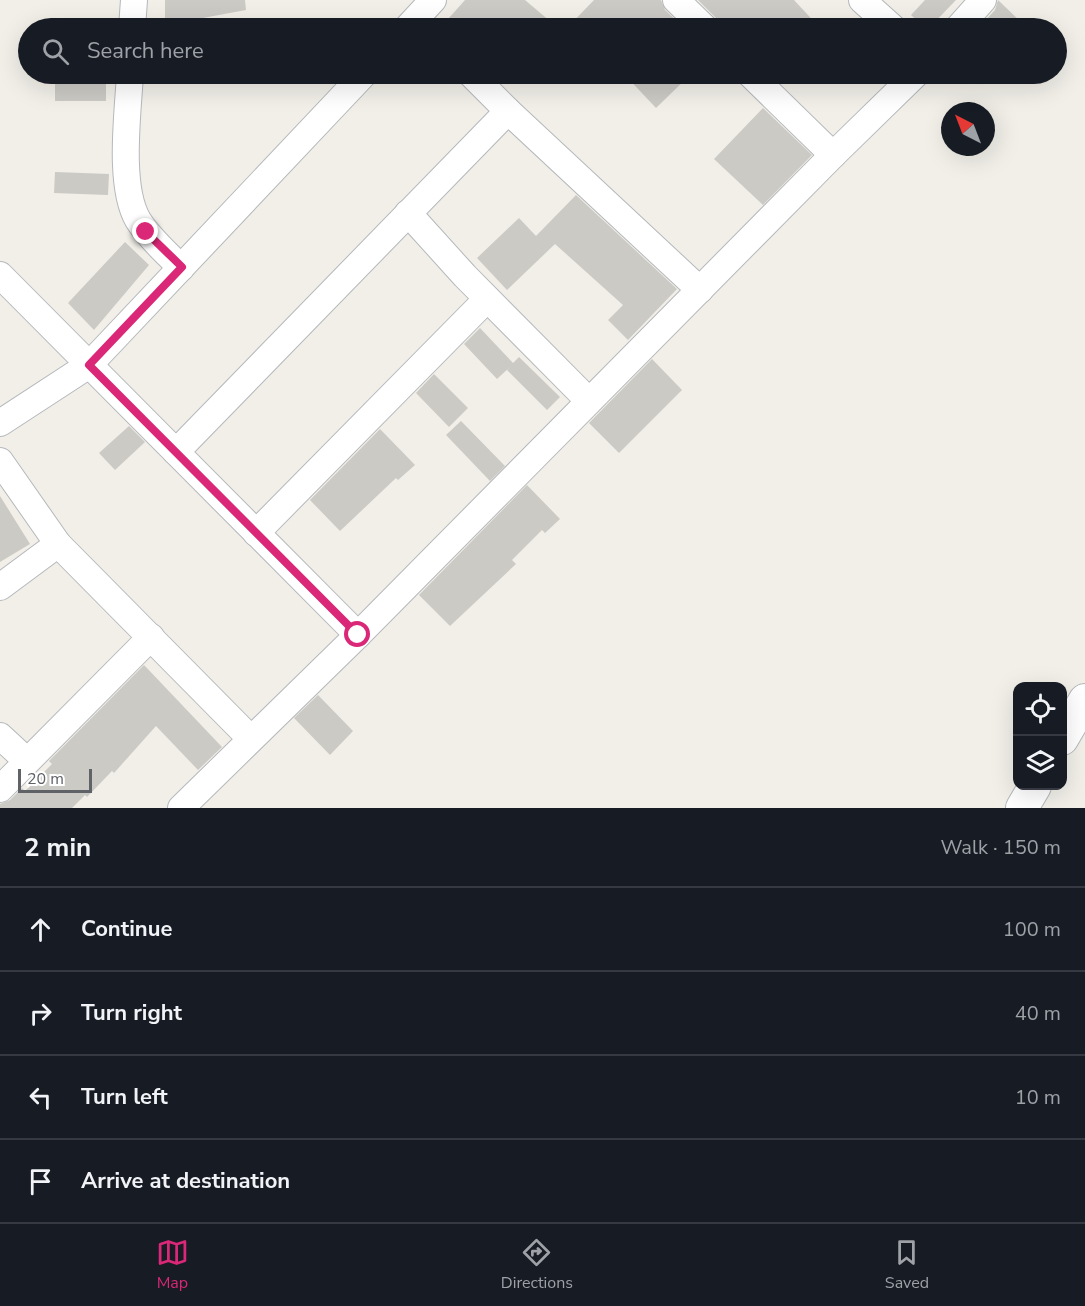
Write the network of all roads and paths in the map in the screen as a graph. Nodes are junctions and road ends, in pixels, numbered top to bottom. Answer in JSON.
{"nodes":[{"id":1,"x":134,"y":0,"type":"edge"},
{"id":2,"x":433,"y":0,"type":"edge"},
{"id":3,"x":676,"y":0,"type":"edge"},
{"id":4,"x":862,"y":0,"type":"edge"},
{"id":5,"x":983,"y":0,"type":"edge"},
{"id":6,"x":133,"y":18,"type":"edge"},
{"id":7,"x":421,"y":18,"type":"edge"},
{"id":8,"x":695,"y":18,"type":"edge"},
{"id":9,"x":882,"y":18,"type":"edge"},
{"id":10,"x":967,"y":18,"type":"edge"},
{"id":11,"x":129,"y":84,"type":"edge"},
{"id":12,"x":355,"y":84,"type":"edge"},
{"id":13,"x":481,"y":84,"type":"edge"},
{"id":14,"x":760,"y":84,"type":"edge"},
{"id":15,"x":906,"y":84,"type":"edge"},
{"id":16,"x":508,"y":111,"type":"junction"},
{"id":17,"x":833,"y":155,"type":"junction"},
{"id":18,"x":408,"y":213,"type":"junction"},
{"id":19,"x":182,"y":267,"type":"junction"},
{"id":20,"x":0,"y":275,"type":"edge"},
{"id":21,"x":700,"y":290,"type":"junction"},
{"id":22,"x":487,"y":299,"type":"junction"},
{"id":23,"x":89,"y":365,"type":"junction"},
{"id":24,"x":589,"y":401,"type":"junction"},
{"id":25,"x":0,"y":423,"type":"edge"},
{"id":26,"x":176,"y":452,"type":"junction"},
{"id":27,"x":0,"y":461,"type":"edge"},
{"id":28,"x":256,"y":533,"type":"junction"},
{"id":29,"x":58,"y":544,"type":"junction"},
{"id":30,"x":0,"y":587,"type":"edge"},
{"id":31,"x":358,"y":635,"type":"junction"},
{"id":32,"x":151,"y":637,"type":"junction"},
{"id":33,"x":1085,"y":700,"type":"edge"},
{"id":34,"x":0,"y":736,"type":"edge"},
{"id":35,"x":1064,"y":736,"type":"edge"},
{"id":36,"x":251,"y":739,"type":"junction"},
{"id":37,"x":27,"y":761,"type":"junction"},
{"id":38,"x":0,"y":789,"type":"edge"},
{"id":39,"x":1033,"y":790,"type":"edge"},
{"id":40,"x":181,"y":808,"type":"edge"},
{"id":41,"x":1022,"y":808,"type":"edge"}],
"edges":[{"from":1,"to":6,"type":"street"},
{"from":2,"to":7,"type":"street"},
{"from":3,"to":8,"type":"street"},
{"from":4,"to":9,"type":"street"},
{"from":5,"to":10,"type":"street"},
{"from":11,"to":19,"type":"street"},
{"from":12,"to":19,"type":"street"},
{"from":13,"to":16,"type":"street"},
{"from":14,"to":17,"type":"street"},
{"from":15,"to":17,"type":"street"},
{"from":16,"to":18,"type":"street"},
{"from":16,"to":21,"type":"street"},
{"from":17,"to":21,"type":"street"},
{"from":18,"to":22,"type":"street"},
{"from":18,"to":26,"type":"street"},
{"from":19,"to":23,"type":"street"},
{"from":20,"to":23,"type":"street"},
{"from":21,"to":24,"type":"street"},
{"from":22,"to":24,"type":"street"},
{"from":22,"to":28,"type":"street"},
{"from":23,"to":25,"type":"street"},
{"from":23,"to":26,"type":"street"},
{"from":24,"to":31,"type":"street"},
{"from":26,"to":28,"type":"street"},
{"from":27,"to":29,"type":"street"},
{"from":28,"to":31,"type":"street"},
{"from":29,"to":30,"type":"street"},
{"from":29,"to":32,"type":"street"},
{"from":31,"to":36,"type":"street"},
{"from":32,"to":36,"type":"street"},
{"from":32,"to":37,"type":"street"},
{"from":33,"to":35,"type":"street"},
{"from":34,"to":37,"type":"street"},
{"from":36,"to":40,"type":"street"},
{"from":37,"to":38,"type":"street"},
{"from":39,"to":41,"type":"street"}]}
